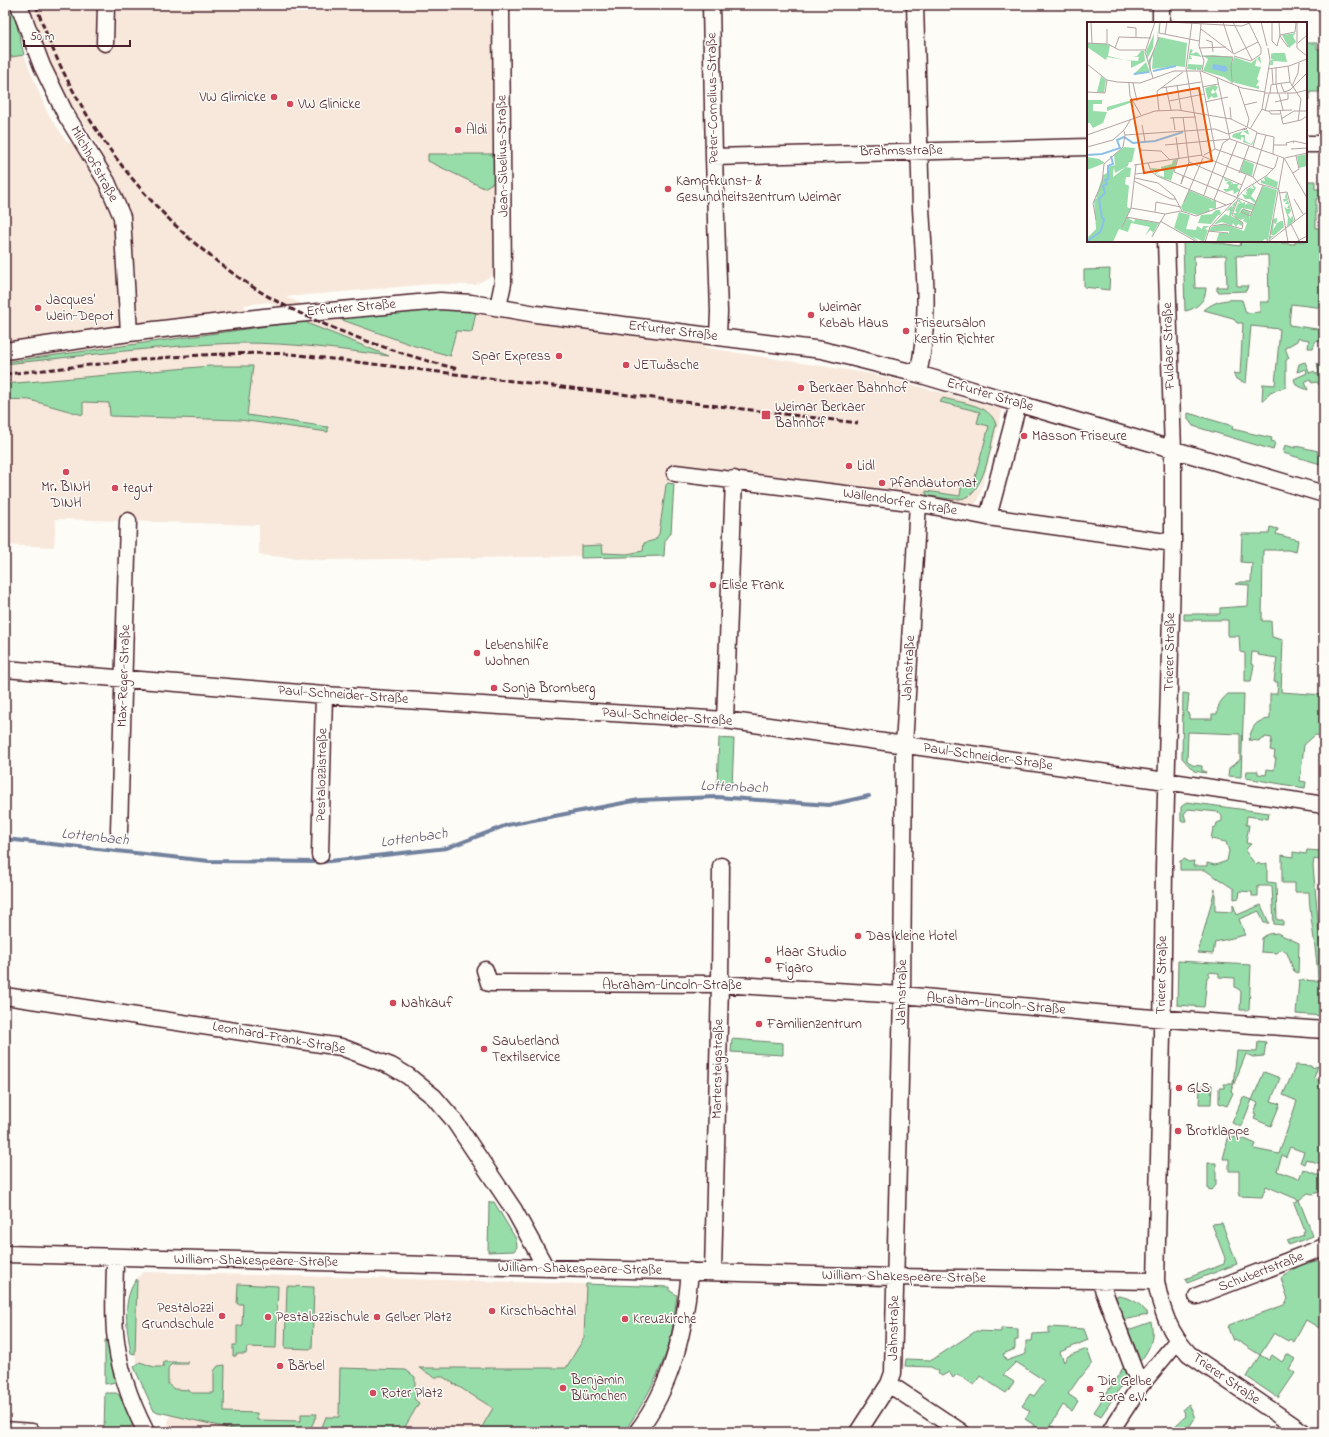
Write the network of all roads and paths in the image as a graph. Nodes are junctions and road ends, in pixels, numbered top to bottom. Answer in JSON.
{"nodes":[{"id":1,"x":19,"y":5,"type":"edge"},
{"id":2,"x":106,"y":5,"type":"edge"},
{"id":3,"x":501,"y":5,"type":"edge"},
{"id":4,"x":711,"y":5,"type":"edge"},
{"id":5,"x":915,"y":5,"type":"edge"},
{"id":6,"x":1161,"y":5,"type":"edge"},
{"id":7,"x":1161,"y":22,"type":"edge"},
{"id":8,"x":105,"y":43,"type":"dead end"},
{"id":9,"x":1307,"y":144,"type":"edge"},
{"id":10,"x":1324,"y":144,"type":"edge"},
{"id":11,"x":1087,"y":147,"type":"edge"},
{"id":12,"x":919,"y":151,"type":"junction"},
{"id":13,"x":714,"y":157,"type":"junction"},
{"id":14,"x":1166,"y":242,"type":"edge"},
{"id":15,"x":498,"y":307,"type":"junction"},
{"id":16,"x":129,"y":333,"type":"junction"},
{"id":17,"x":718,"y":336,"type":"junction"},
{"id":18,"x":5,"y":351,"type":"edge"},
{"id":19,"x":918,"y":374,"type":"junction"},
{"id":20,"x":1018,"y":404,"type":"junction"},
{"id":21,"x":1173,"y":450,"type":"junction"},
{"id":22,"x":675,"y":473,"type":"dead end"},
{"id":23,"x":734,"y":479,"type":"junction"},
{"id":24,"x":1324,"y":494,"type":"edge"},
{"id":25,"x":918,"y":503,"type":"junction"},
{"id":26,"x":988,"y":517,"type":"junction"},
{"id":27,"x":128,"y":521,"type":"dead end"},
{"id":28,"x":1172,"y":543,"type":"junction"},
{"id":29,"x":5,"y":669,"type":"edge"},
{"id":30,"x":124,"y":678,"type":"junction"},
{"id":31,"x":324,"y":695,"type":"junction"},
{"id":32,"x":725,"y":720,"type":"junction"},
{"id":33,"x":904,"y":746,"type":"junction"},
{"id":34,"x":1166,"y":781,"type":"junction"},
{"id":35,"x":1324,"y":805,"type":"edge"},
{"id":36,"x":119,"y":831,"type":"dead end"},
{"id":37,"x":320,"y":855,"type":"dead end"},
{"id":38,"x":720,"y":866,"type":"dead end"},
{"id":39,"x":484,"y":970,"type":"dead end"},
{"id":40,"x":720,"y":984,"type":"junction"},
{"id":41,"x":902,"y":995,"type":"junction"},
{"id":42,"x":5,"y":996,"type":"edge"},
{"id":43,"x":1162,"y":1018,"type":"junction"},
{"id":44,"x":1324,"y":1030,"type":"edge"},
{"id":45,"x":1324,"y":1248,"type":"edge"},
{"id":46,"x":5,"y":1254,"type":"edge"},
{"id":47,"x":115,"y":1258,"type":"junction"},
{"id":48,"x":546,"y":1268,"type":"junction"},
{"id":49,"x":690,"y":1272,"type":"junction"},
{"id":50,"x":713,"y":1272,"type":"junction"},
{"id":51,"x":895,"y":1277,"type":"junction"},
{"id":52,"x":1100,"y":1281,"type":"junction"},
{"id":53,"x":1156,"y":1281,"type":"junction"},
{"id":54,"x":1197,"y":1296,"type":"dead end"},
{"id":55,"x":1177,"y":1341,"type":"junction"},
{"id":56,"x":889,"y":1384,"type":"junction"},
{"id":57,"x":1140,"y":1386,"type":"junction"},
{"id":58,"x":5,"y":1430,"type":"edge"},
{"id":59,"x":32,"y":1432,"type":"edge"},
{"id":60,"x":146,"y":1432,"type":"edge"},
{"id":61,"x":637,"y":1432,"type":"edge"},
{"id":62,"x":858,"y":1432,"type":"edge"},
{"id":63,"x":962,"y":1432,"type":"edge"},
{"id":64,"x":1110,"y":1432,"type":"edge"},
{"id":65,"x":1303,"y":1432,"type":"edge"}],
"edges":[{"from":1,"to":16,"type":"street","name":"Milchhofstraße"},
{"from":2,"to":8,"type":"street"},
{"from":3,"to":15,"type":"street","name":"Jean-Sibelius-Straße"},
{"from":4,"to":13,"type":"street","name":"Peter-Cornelius-Straße"},
{"from":5,"to":12,"type":"street"},
{"from":6,"to":7,"type":"street"},
{"from":9,"to":10,"type":"street"},
{"from":11,"to":12,"type":"street","name":"Brahmsstraße"},
{"from":12,"to":13,"type":"street","name":"Brahmsstraße"},
{"from":12,"to":19,"type":"street"},
{"from":13,"to":17,"type":"street","name":"Peter-Cornelius-Straße"},
{"from":14,"to":21,"type":"street","name":"Fuldaer Straße"},
{"from":15,"to":16,"type":"street","name":"Erfurter Straße"},
{"from":15,"to":17,"type":"street","name":"Erfurter Straße"},
{"from":16,"to":18,"type":"street","name":"Erfurter Straße"},
{"from":17,"to":19,"type":"street","name":"Erfurter Straße"},
{"from":19,"to":20,"type":"street","name":"Erfurter Straße"},
{"from":20,"to":21,"type":"street","name":"Erfurter Straße"},
{"from":20,"to":26,"type":"street"},
{"from":21,"to":24,"type":"street","name":"Erfurter Straße"},
{"from":21,"to":28,"type":"street","name":"Trierer Straße"},
{"from":22,"to":23,"type":"street","name":"Wallendorfer Straße"},
{"from":23,"to":25,"type":"street","name":"Wallendorfer Straße"},
{"from":23,"to":32,"type":"street"},
{"from":25,"to":26,"type":"street","name":"Wallendorfer Straße"},
{"from":25,"to":33,"type":"street","name":"Jahnstraße"},
{"from":26,"to":28,"type":"street","name":"Wallendorfer Straße"},
{"from":27,"to":30,"type":"street","name":"Max-Reger-Straße"},
{"from":28,"to":34,"type":"street","name":"Trierer Straße"},
{"from":29,"to":30,"type":"street","name":"Paul-Schneider-Straße"},
{"from":30,"to":31,"type":"street","name":"Paul-Schneider-Straße"},
{"from":30,"to":36,"type":"street","name":"Max-Reger-Straße"},
{"from":31,"to":32,"type":"street","name":"Paul-Schneider-Straße"},
{"from":31,"to":37,"type":"street","name":"Pestalozzistraße"},
{"from":32,"to":33,"type":"street","name":"Paul-Schneider-Straße"},
{"from":33,"to":34,"type":"street","name":"Paul-Schneider-Straße"},
{"from":33,"to":41,"type":"street","name":"Jahnstraße"},
{"from":34,"to":35,"type":"street","name":"Paul-Schneider-Straße"},
{"from":34,"to":43,"type":"street","name":"Trierer Straße"},
{"from":38,"to":40,"type":"street","name":"Martersteigstraße"},
{"from":39,"to":40,"type":"street","name":"Abraham-Lincoln-Straße"},
{"from":40,"to":41,"type":"street","name":"Abraham-Lincoln-Straße"},
{"from":40,"to":50,"type":"street","name":"Martersteigstraße"},
{"from":41,"to":43,"type":"street","name":"Abraham-Lincoln-Straße"},
{"from":41,"to":51,"type":"street","name":"Jahnstraße"},
{"from":42,"to":48,"type":"street","name":"Leonhard-Frank-Straße"},
{"from":43,"to":44,"type":"street","name":"Abraham-Lincoln-Straße"},
{"from":43,"to":53,"type":"street","name":"Trierer Straße"},
{"from":45,"to":54,"type":"street","name":"Schubertstraße"},
{"from":46,"to":47,"type":"street","name":"William-Shakespeare-Straße"},
{"from":47,"to":48,"type":"street","name":"William-Shakespeare-Straße"},
{"from":47,"to":60,"type":"street"},
{"from":48,"to":49,"type":"street","name":"William-Shakespeare-Straße"},
{"from":49,"to":50,"type":"street","name":"William-Shakespeare-Straße"},
{"from":49,"to":61,"type":"street"},
{"from":50,"to":51,"type":"street","name":"William-Shakespeare-Straße"},
{"from":51,"to":52,"type":"street","name":"William-Shakespeare-Straße"},
{"from":51,"to":56,"type":"street","name":"Jahnstraße"},
{"from":52,"to":53,"type":"street","name":"William-Shakespeare-Straße"},
{"from":52,"to":57,"type":"street"},
{"from":53,"to":55,"type":"street","name":"Trierer Straße"},
{"from":55,"to":57,"type":"street"},
{"from":55,"to":65,"type":"street","name":"Trierer Straße"},
{"from":56,"to":62,"type":"street"},
{"from":56,"to":63,"type":"street"},
{"from":57,"to":64,"type":"street"},
{"from":58,"to":59,"type":"street"}]}
